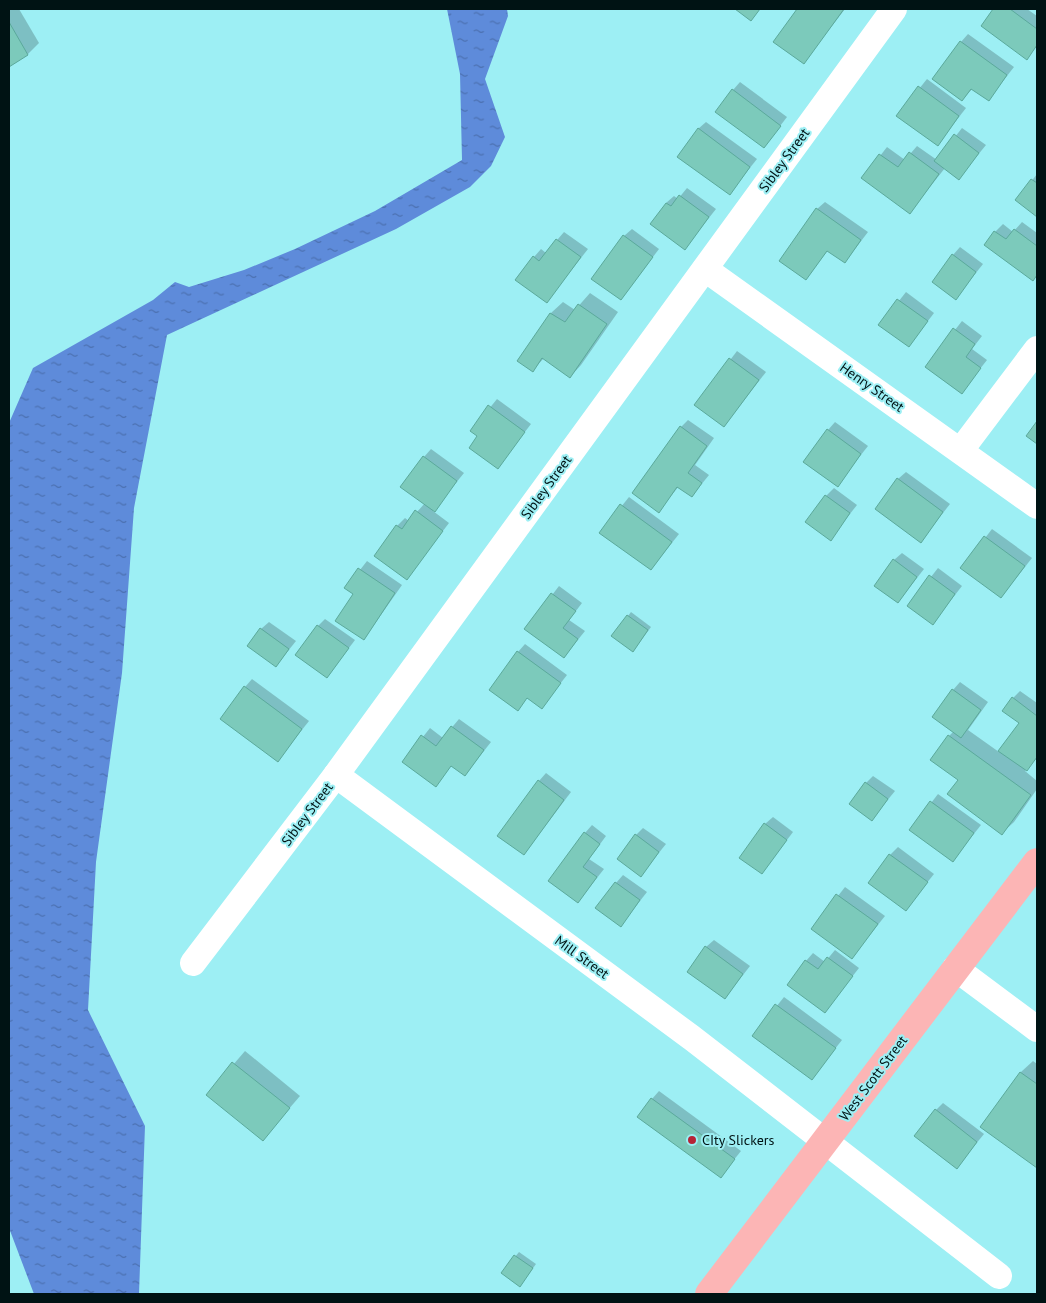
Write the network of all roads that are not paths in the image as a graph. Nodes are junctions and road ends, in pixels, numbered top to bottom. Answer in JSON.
{"nodes":[{"id":1,"x":894,"y":9,"type":"edge"},
{"id":2,"x":705,"y":269,"type":"junction"},
{"id":3,"x":1037,"y":349,"type":"edge"},
{"id":4,"x":961,"y":450,"type":"junction"},
{"id":5,"x":1037,"y":506,"type":"edge"},
{"id":6,"x":336,"y":776,"type":"junction"},
{"id":7,"x":1037,"y":862,"type":"edge"},
{"id":8,"x":193,"y":963,"type":"dead end"},
{"id":9,"x":955,"y":968,"type":"junction"},
{"id":10,"x":1037,"y":1029,"type":"edge"},
{"id":11,"x":827,"y":1141,"type":"junction"},
{"id":12,"x":999,"y":1276,"type":"dead end"},
{"id":13,"x":708,"y":1294,"type":"edge"}],
"edges":[{"from":1,"to":2,"type":"street","name":"Sibley Street"},
{"from":2,"to":4,"type":"street","name":"Henry Street"},
{"from":2,"to":6,"type":"street","name":"Sibley Street"},
{"from":3,"to":4,"type":"street"},
{"from":4,"to":5,"type":"street","name":"Henry Street"},
{"from":6,"to":8,"type":"street","name":"Sibley Street"},
{"from":6,"to":11,"type":"street","name":"Mill Street"},
{"from":7,"to":9,"type":"main road","name":"West Scott Street"},
{"from":9,"to":10,"type":"street"},
{"from":9,"to":11,"type":"main road","name":"West Scott Street"},
{"from":11,"to":12,"type":"street","name":"Mill Street"},
{"from":11,"to":13,"type":"main road","name":"West Scott Street"}]}
